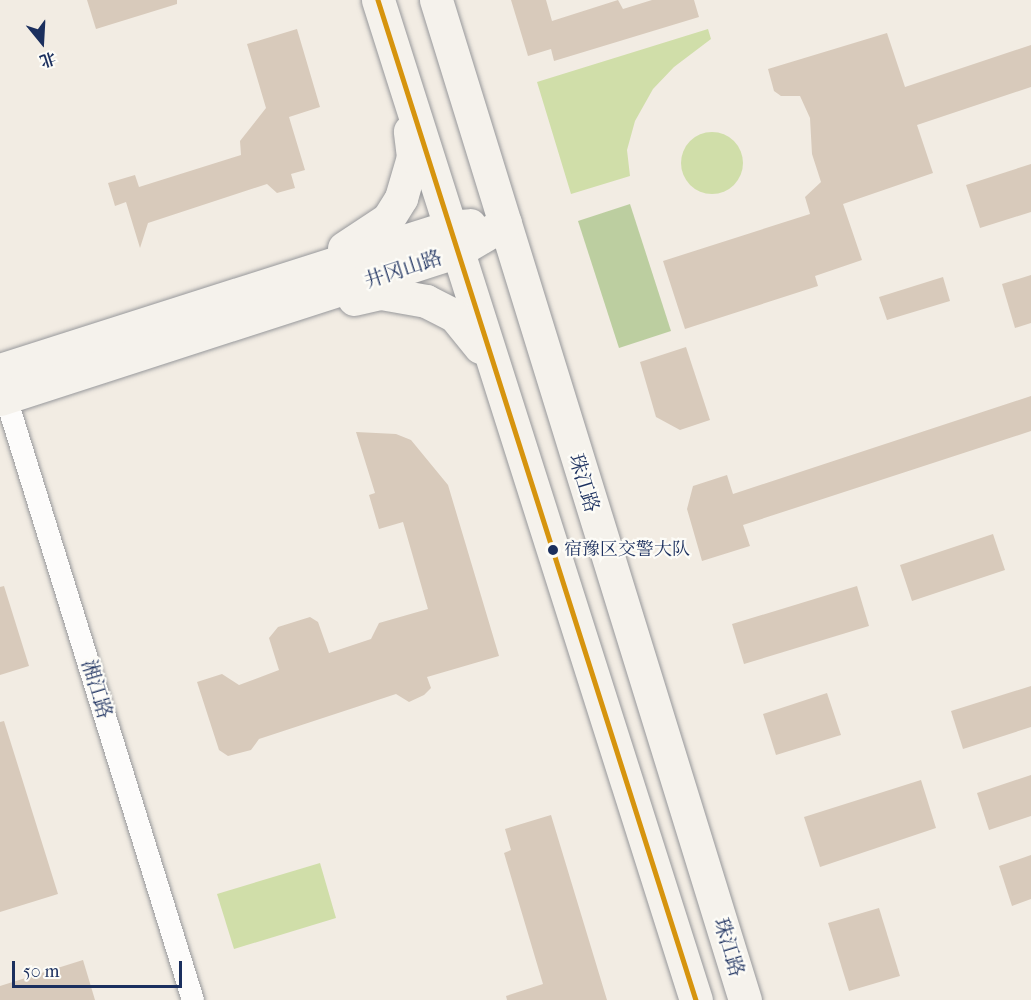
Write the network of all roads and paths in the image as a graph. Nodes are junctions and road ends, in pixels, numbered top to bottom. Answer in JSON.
{"nodes":[{"id":1,"x":378,"y":0,"type":"edge"},
{"id":2,"x":435,"y":0,"type":"edge"},
{"id":3,"x":405,"y":88,"type":"junction"},
{"id":4,"x":505,"y":223,"type":"junction"},
{"id":5,"x":452,"y":239,"type":"junction"},
{"id":6,"x":236,"y":309,"type":"junction"},
{"id":7,"x":491,"y":362,"type":"junction"},
{"id":8,"x":1,"y":386,"type":"edge"},
{"id":9,"x":193,"y":1000,"type":"edge"},
{"id":10,"x":696,"y":1000,"type":"edge"},
{"id":11,"x":745,"y":1000,"type":"edge"}],
"edges":[{"from":1,"to":3,"type":"street"},
{"from":2,"to":4,"type":"street","name":"珠江路"},
{"from":3,"to":5,"type":"street"},
{"from":3,"to":6,"type":"street"},
{"from":4,"to":5,"type":"street","name":"井冈山路"},
{"from":4,"to":11,"type":"street","name":"珠江路"},
{"from":5,"to":6,"type":"street","name":"井冈山路"},
{"from":5,"to":7,"type":"street"},
{"from":6,"to":7,"type":"street"},
{"from":6,"to":8,"type":"street","name":"井冈山路"},
{"from":7,"to":10,"type":"street"},
{"from":8,"to":9,"type":"street","name":"湘江路"}]}
